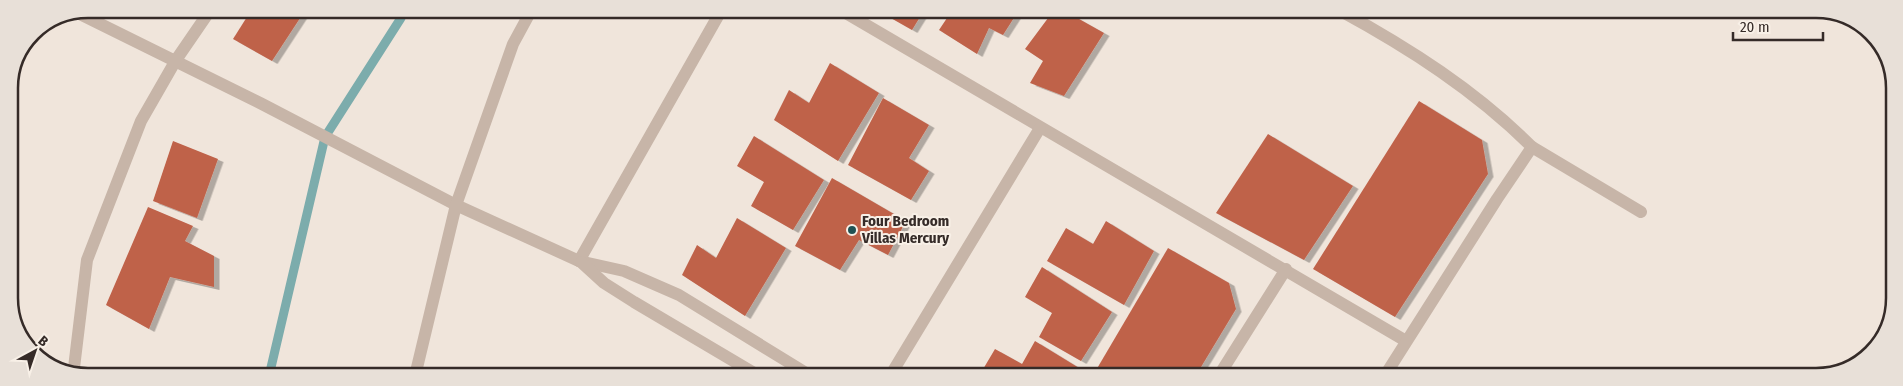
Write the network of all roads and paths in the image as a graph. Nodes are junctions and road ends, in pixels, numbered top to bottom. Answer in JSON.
{"nodes":[{"id":1,"x":87,"y":17,"type":"edge"},
{"id":2,"x":206,"y":17,"type":"edge"},
{"id":3,"x":528,"y":17,"type":"edge"},
{"id":4,"x":717,"y":17,"type":"edge"},
{"id":5,"x":853,"y":17,"type":"edge"},
{"id":6,"x":1352,"y":17,"type":"edge"},
{"id":7,"x":176,"y":60,"type":"junction"},
{"id":8,"x":1040,"y":128,"type":"junction"},
{"id":9,"x":1532,"y":147,"type":"junction"},
{"id":10,"x":456,"y":205,"type":"junction"},
{"id":11,"x":1641,"y":212,"type":"dead end"},
{"id":12,"x":580,"y":261,"type":"junction"},
{"id":13,"x":1286,"y":269,"type":"junction"},
{"id":14,"x":1406,"y":341,"type":"junction"},
{"id":15,"x":74,"y":367,"type":"edge"},
{"id":16,"x":417,"y":368,"type":"edge"},
{"id":17,"x":746,"y":368,"type":"edge"},
{"id":18,"x":798,"y":368,"type":"edge"},
{"id":19,"x":895,"y":368,"type":"edge"},
{"id":20,"x":1224,"y":368,"type":"edge"},
{"id":21,"x":1390,"y":368,"type":"edge"}],
"edges":[{"from":1,"to":7,"type":"street"},
{"from":2,"to":7,"type":"street"},
{"from":3,"to":10,"type":"street"},
{"from":4,"to":12,"type":"street"},
{"from":5,"to":8,"type":"street"},
{"from":6,"to":9,"type":"street"},
{"from":7,"to":10,"type":"street"},
{"from":7,"to":15,"type":"street"},
{"from":8,"to":13,"type":"street"},
{"from":8,"to":19,"type":"street"},
{"from":9,"to":11,"type":"street"},
{"from":9,"to":14,"type":"street"},
{"from":10,"to":12,"type":"street"},
{"from":10,"to":16,"type":"street"},
{"from":12,"to":17,"type":"street"},
{"from":12,"to":18,"type":"street"},
{"from":13,"to":14,"type":"street"},
{"from":13,"to":20,"type":"street"},
{"from":14,"to":21,"type":"street"}]}
